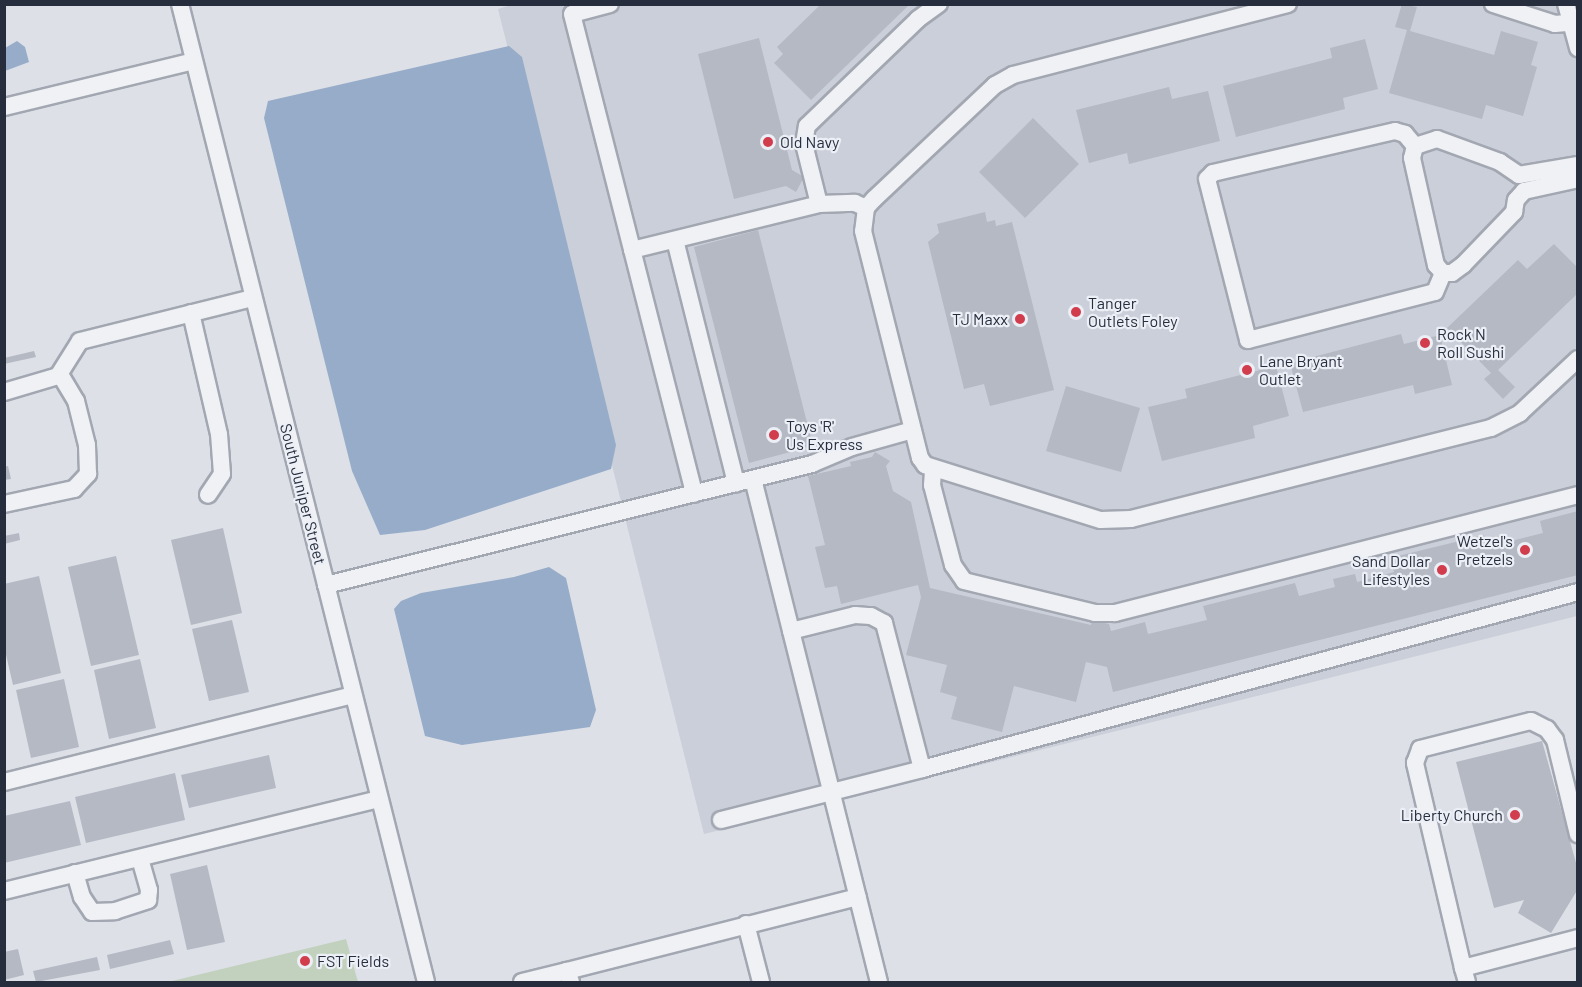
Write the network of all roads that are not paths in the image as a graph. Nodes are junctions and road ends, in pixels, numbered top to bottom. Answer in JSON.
{"nodes":[{"id":1,"x":180,"y":4,"type":"edge"},
{"id":2,"x":610,"y":4,"type":"edge"},
{"id":3,"x":939,"y":4,"type":"edge"},
{"id":4,"x":1288,"y":4,"type":"edge"},
{"id":5,"x":1493,"y":4,"type":"edge"},
{"id":6,"x":1566,"y":4,"type":"edge"},
{"id":7,"x":1574,"y":22,"type":"edge"},
{"id":8,"x":1578,"y":48,"type":"edge"},
{"id":9,"x":194,"y":61,"type":"junction"},
{"id":10,"x":4,"y":107,"type":"edge"},
{"id":11,"x":1415,"y":146,"type":"junction"},
{"id":12,"x":1578,"y":165,"type":"edge"},
{"id":13,"x":1578,"y":179,"type":"edge"},
{"id":14,"x":819,"y":204,"type":"junction"},
{"id":15,"x":866,"y":208,"type":"junction"},
{"id":16,"x":675,"y":240,"type":"junction"},
{"id":17,"x":632,"y":250,"type":"junction"},
{"id":18,"x":1443,"y":273,"type":"junction"},
{"id":19,"x":253,"y":298,"type":"junction"},
{"id":20,"x":191,"y":313,"type":"junction"},
{"id":21,"x":1578,"y":359,"type":"edge"},
{"id":22,"x":60,"y":374,"type":"junction"},
{"id":23,"x":4,"y":392,"type":"edge"},
{"id":24,"x":913,"y":430,"type":"junction"},
{"id":25,"x":933,"y":471,"type":"junction"},
{"id":26,"x":753,"y":479,"type":"junction"},
{"id":27,"x":736,"y":483,"type":"junction"},
{"id":28,"x":694,"y":494,"type":"junction"},
{"id":29,"x":208,"y":495,"type":"dead end"},
{"id":30,"x":1578,"y":495,"type":"edge"},
{"id":31,"x":4,"y":504,"type":"edge"},
{"id":32,"x":326,"y":585,"type":"junction"},
{"id":33,"x":1578,"y":592,"type":"edge"},
{"id":34,"x":792,"y":631,"type":"junction"},
{"id":35,"x":353,"y":695,"type":"junction"},
{"id":36,"x":922,"y":769,"type":"junction"},
{"id":37,"x":4,"y":782,"type":"edge"},
{"id":38,"x":832,"y":793,"type":"junction"},
{"id":39,"x":379,"y":799,"type":"junction"},
{"id":40,"x":720,"y":820,"type":"dead end"},
{"id":41,"x":1578,"y":834,"type":"edge"},
{"id":42,"x":140,"y":858,"type":"junction"},
{"id":43,"x":75,"y":873,"type":"junction"},
{"id":44,"x":4,"y":891,"type":"edge"},
{"id":45,"x":858,"y":897,"type":"junction"},
{"id":46,"x":746,"y":924,"type":"junction"},
{"id":47,"x":1578,"y":938,"type":"edge"},
{"id":48,"x":1465,"y":975,"type":"edge"},
{"id":49,"x":569,"y":977,"type":"edge"},
{"id":50,"x":426,"y":982,"type":"edge"},
{"id":51,"x":522,"y":982,"type":"edge"},
{"id":52,"x":761,"y":982,"type":"edge"},
{"id":53,"x":879,"y":982,"type":"edge"}],
"edges":[{"from":1,"to":9,"type":"street","name":"South Juniper Street"},
{"from":2,"to":17,"type":"street"},
{"from":3,"to":14,"type":"street"},
{"from":4,"to":15,"type":"street"},
{"from":5,"to":7,"type":"street"},
{"from":6,"to":7,"type":"street"},
{"from":7,"to":8,"type":"street"},
{"from":9,"to":10,"type":"street"},
{"from":9,"to":19,"type":"street","name":"South Juniper Street"},
{"from":11,"to":12,"type":"street"},
{"from":11,"to":18,"type":"street"},
{"from":11,"to":18,"type":"street"},
{"from":13,"to":18,"type":"street"},
{"from":14,"to":15,"type":"street"},
{"from":14,"to":16,"type":"street"},
{"from":15,"to":24,"type":"street"},
{"from":16,"to":17,"type":"street"},
{"from":16,"to":27,"type":"street"},
{"from":17,"to":28,"type":"street"},
{"from":19,"to":20,"type":"street"},
{"from":19,"to":32,"type":"street","name":"South Juniper Street"},
{"from":20,"to":22,"type":"street"},
{"from":20,"to":29,"type":"street"},
{"from":21,"to":25,"type":"street"},
{"from":22,"to":23,"type":"street"},
{"from":22,"to":31,"type":"street"},
{"from":24,"to":25,"type":"street"},
{"from":24,"to":26,"type":"street"},
{"from":25,"to":30,"type":"street"},
{"from":26,"to":27,"type":"street"},
{"from":26,"to":34,"type":"street"},
{"from":27,"to":28,"type":"street"},
{"from":28,"to":32,"type":"street"},
{"from":32,"to":35,"type":"street","name":"South Juniper Street"},
{"from":33,"to":36,"type":"street"},
{"from":34,"to":36,"type":"street"},
{"from":34,"to":38,"type":"street"},
{"from":35,"to":37,"type":"street"},
{"from":35,"to":39,"type":"street","name":"South Juniper Street"},
{"from":36,"to":38,"type":"street"},
{"from":38,"to":40,"type":"street"},
{"from":38,"to":45,"type":"street"},
{"from":39,"to":42,"type":"street"},
{"from":39,"to":50,"type":"street","name":"South Juniper Street"},
{"from":41,"to":48,"type":"street"},
{"from":42,"to":43,"type":"street"},
{"from":42,"to":43,"type":"street"},
{"from":43,"to":44,"type":"street"},
{"from":45,"to":46,"type":"street"},
{"from":45,"to":53,"type":"street"},
{"from":46,"to":49,"type":"street"},
{"from":46,"to":52,"type":"street"},
{"from":47,"to":48,"type":"street"},
{"from":49,"to":51,"type":"street"}]}
